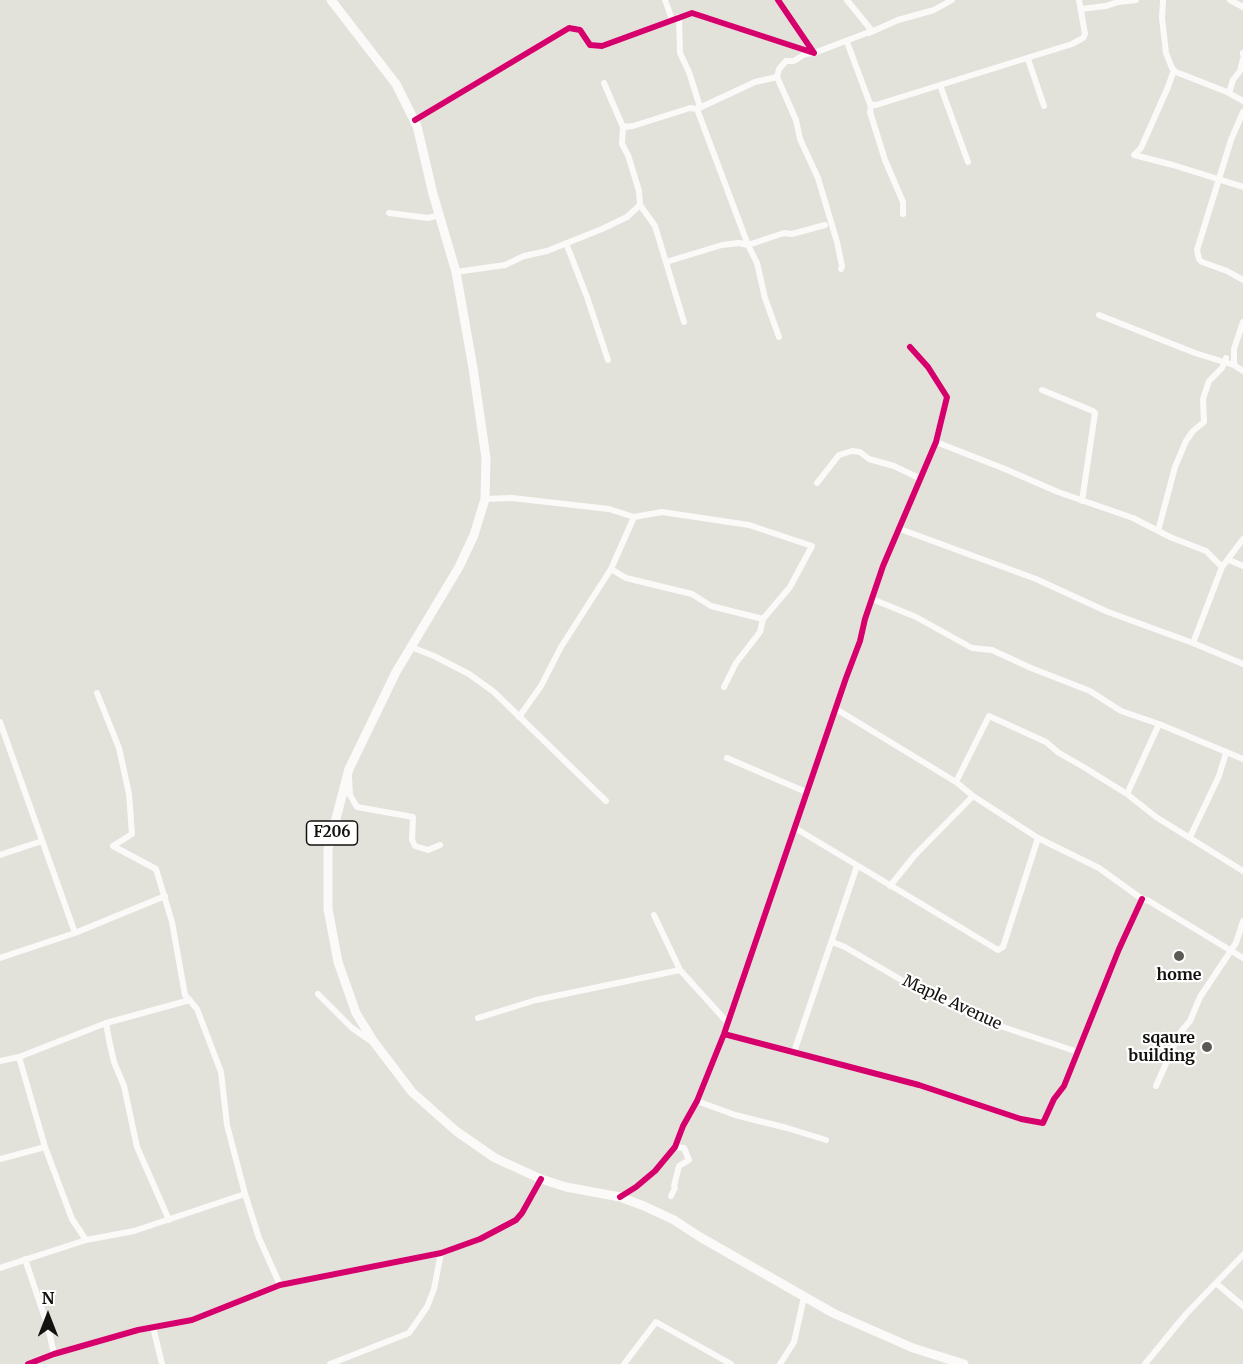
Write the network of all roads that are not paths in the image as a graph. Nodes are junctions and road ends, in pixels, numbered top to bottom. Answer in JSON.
{"nodes":[{"id":1,"x":331,"y":0,"type":"edge"},
{"id":2,"x":664,"y":0,"type":"edge"},
{"id":3,"x":778,"y":0,"type":"edge"},
{"id":4,"x":847,"y":0,"type":"edge"},
{"id":5,"x":932,"y":0,"type":"edge"},
{"id":6,"x":952,"y":0,"type":"edge"},
{"id":7,"x":1079,"y":0,"type":"edge"},
{"id":8,"x":1136,"y":0,"type":"edge"},
{"id":9,"x":1163,"y":0,"type":"edge"},
{"id":10,"x":1230,"y":0,"type":"edge"},
{"id":11,"x":1243,"y":8,"type":"edge"},
{"id":12,"x":1081,"y":9,"type":"junction"},
{"id":13,"x":935,"y":10,"type":"junction"},
{"id":14,"x":675,"y":18,"type":"junction"},
{"id":15,"x":847,"y":42,"type":"junction"},
{"id":16,"x":814,"y":53,"type":"junction"},
{"id":17,"x":1028,"y":59,"type":"junction"},
{"id":18,"x":1243,"y":59,"type":"edge"},
{"id":19,"x":779,"y":69,"type":"junction"},
{"id":20,"x":1174,"y":70,"type":"junction"},
{"id":21,"x":777,"y":77,"type":"junction"},
{"id":22,"x":604,"y":83,"type":"dead end"},
{"id":23,"x":940,"y":86,"type":"junction"},
{"id":24,"x":1229,"y":93,"type":"junction"},
{"id":25,"x":1243,"y":101,"type":"edge"},
{"id":26,"x":872,"y":105,"type":"junction"},
{"id":27,"x":1044,"y":106,"type":"dead end"},
{"id":28,"x":698,"y":108,"type":"junction"},
{"id":29,"x":1243,"y":112,"type":"edge"},
{"id":30,"x":415,"y":120,"type":"junction"},
{"id":31,"x":623,"y":127,"type":"junction"},
{"id":32,"x":968,"y":162,"type":"dead end"},
{"id":33,"x":1220,"y":181,"type":"junction"},
{"id":34,"x":1243,"y":187,"type":"edge"},
{"id":35,"x":640,"y":205,"type":"junction"},
{"id":36,"x":389,"y":213,"type":"dead end"},
{"id":37,"x":903,"y":214,"type":"dead end"},
{"id":38,"x":439,"y":215,"type":"junction"},
{"id":39,"x":825,"y":225,"type":"dead end"},
{"id":40,"x":566,"y":243,"type":"junction"},
{"id":41,"x":748,"y":245,"type":"junction"},
{"id":42,"x":666,"y":262,"type":"junction"},
{"id":43,"x":841,"y":269,"type":"dead end"},
{"id":44,"x":456,"y":272,"type":"junction"},
{"id":45,"x":1243,"y":280,"type":"edge"},
{"id":46,"x":1099,"y":315,"type":"dead end"},
{"id":47,"x":684,"y":322,"type":"dead end"},
{"id":48,"x":1243,"y":322,"type":"edge"},
{"id":49,"x":779,"y":337,"type":"dead end"},
{"id":50,"x":910,"y":347,"type":"dead end"},
{"id":51,"x":1226,"y":358,"type":"dead end"},
{"id":52,"x":608,"y":360,"type":"dead end"},
{"id":53,"x":1234,"y":365,"type":"junction"},
{"id":54,"x":1243,"y":371,"type":"edge"},
{"id":55,"x":1042,"y":390,"type":"dead end"},
{"id":56,"x":936,"y":442,"type":"junction"},
{"id":57,"x":919,"y":478,"type":"junction"},
{"id":58,"x":817,"y":483,"type":"dead end"},
{"id":59,"x":485,"y":499,"type":"junction"},
{"id":60,"x":1082,"y":501,"type":"junction"},
{"id":61,"x":634,"y":516,"type":"junction"},
{"id":62,"x":900,"y":529,"type":"junction"},
{"id":63,"x":1158,"y":531,"type":"junction"},
{"id":64,"x":1243,"y":539,"type":"edge"},
{"id":65,"x":1228,"y":560,"type":"junction"},
{"id":66,"x":1243,"y":566,"type":"edge"},
{"id":67,"x":1222,"y":567,"type":"junction"},
{"id":68,"x":612,"y":569,"type":"junction"},
{"id":69,"x":872,"y":599,"type":"junction"},
{"id":70,"x":763,"y":618,"type":"junction"},
{"id":71,"x":1193,"y":643,"type":"junction"},
{"id":72,"x":411,"y":647,"type":"junction"},
{"id":73,"x":1243,"y":664,"type":"edge"},
{"id":74,"x":724,"y":687,"type":"dead end"},
{"id":75,"x":97,"y":693,"type":"dead end"},
{"id":76,"x":836,"y":709,"type":"junction"},
{"id":77,"x":519,"y":717,"type":"junction"},
{"id":78,"x":0,"y":722,"type":"edge"},
{"id":79,"x":1159,"y":724,"type":"junction"},
{"id":80,"x":1226,"y":753,"type":"junction"},
{"id":81,"x":728,"y":758,"type":"dead end"},
{"id":82,"x":1243,"y":759,"type":"edge"},
{"id":83,"x":349,"y":769,"type":"junction"},
{"id":84,"x":956,"y":782,"type":"junction"},
{"id":85,"x":806,"y":792,"type":"junction"},
{"id":86,"x":1127,"y":795,"type":"junction"},
{"id":87,"x":973,"y":796,"type":"junction"},
{"id":88,"x":606,"y":801,"type":"dead end"},
{"id":89,"x":795,"y":828,"type":"junction"},
{"id":90,"x":1190,"y":837,"type":"junction"},
{"id":91,"x":1038,"y":838,"type":"junction"},
{"id":92,"x":42,"y":841,"type":"junction"},
{"id":93,"x":440,"y":845,"type":"dead end"},
{"id":94,"x":0,"y":855,"type":"edge"},
{"id":95,"x":857,"y":866,"type":"junction"},
{"id":96,"x":1243,"y":872,"type":"edge"},
{"id":97,"x":890,"y":886,"type":"junction"},
{"id":98,"x":165,"y":896,"type":"junction"},
{"id":99,"x":1142,"y":899,"type":"junction"},
{"id":100,"x":654,"y":915,"type":"dead end"},
{"id":101,"x":1243,"y":921,"type":"edge"},
{"id":102,"x":75,"y":933,"type":"junction"},
{"id":103,"x":832,"y":942,"type":"junction"},
{"id":104,"x":1232,"y":952,"type":"junction"},
{"id":105,"x":0,"y":958,"type":"edge"},
{"id":106,"x":1243,"y":958,"type":"edge"},
{"id":107,"x":680,"y":969,"type":"junction"},
{"id":108,"x":318,"y":994,"type":"dead end"},
{"id":109,"x":190,"y":1000,"type":"junction"},
{"id":110,"x":478,"y":1018,"type":"dead end"},
{"id":111,"x":727,"y":1022,"type":"junction"},
{"id":112,"x":106,"y":1023,"type":"junction"},
{"id":113,"x":724,"y":1034,"type":"junction"},
{"id":114,"x":374,"y":1042,"type":"junction"},
{"id":115,"x":794,"y":1052,"type":"junction"},
{"id":116,"x":1078,"y":1052,"type":"junction"},
{"id":117,"x":19,"y":1057,"type":"junction"},
{"id":118,"x":0,"y":1061,"type":"edge"},
{"id":119,"x":1156,"y":1086,"type":"dead end"},
{"id":120,"x":697,"y":1101,"type":"junction"},
{"id":121,"x":826,"y":1140,"type":"dead end"},
{"id":122,"x":45,"y":1147,"type":"junction"},
{"id":123,"x":675,"y":1147,"type":"junction"},
{"id":124,"x":0,"y":1159,"type":"edge"},
{"id":125,"x":541,"y":1179,"type":"junction"},
{"id":126,"x":246,"y":1194,"type":"junction"},
{"id":127,"x":672,"y":1196,"type":"dead end"},
{"id":128,"x":620,"y":1197,"type":"junction"},
{"id":129,"x":169,"y":1220,"type":"junction"},
{"id":130,"x":86,"y":1240,"type":"junction"},
{"id":131,"x":441,"y":1253,"type":"junction"},
{"id":132,"x":1243,"y":1255,"type":"edge"},
{"id":133,"x":25,"y":1259,"type":"junction"},
{"id":134,"x":0,"y":1268,"type":"edge"},
{"id":135,"x":1216,"y":1283,"type":"junction"},
{"id":136,"x":280,"y":1285,"type":"junction"},
{"id":137,"x":804,"y":1297,"type":"junction"},
{"id":138,"x":1243,"y":1306,"type":"edge"},
{"id":139,"x":153,"y":1327,"type":"junction"},
{"id":140,"x":54,"y":1354,"type":"junction"},
{"id":141,"x":717,"y":1358,"type":"junction"},
{"id":142,"x":28,"y":1364,"type":"edge"},
{"id":143,"x":162,"y":1364,"type":"edge"},
{"id":144,"x":330,"y":1364,"type":"edge"},
{"id":145,"x":624,"y":1364,"type":"edge"},
{"id":146,"x":713,"y":1364,"type":"edge"},
{"id":147,"x":731,"y":1364,"type":"edge"},
{"id":148,"x":780,"y":1364,"type":"edge"},
{"id":149,"x":964,"y":1364,"type":"edge"},
{"id":150,"x":1145,"y":1364,"type":"edge"}],
"edges":[{"from":1,"to":30,"type":"main road","number":"F206"},
{"from":2,"to":14,"type":"street"},
{"from":3,"to":16,"type":"street"},
{"from":4,"to":16,"type":"street"},
{"from":5,"to":13,"type":"street"},
{"from":6,"to":13,"type":"street"},
{"from":7,"to":12,"type":"street"},
{"from":8,"to":12,"type":"street"},
{"from":9,"to":20,"type":"street"},
{"from":10,"to":11,"type":"street"},
{"from":12,"to":17,"type":"street"},
{"from":13,"to":15,"type":"street"},
{"from":14,"to":16,"type":"street"},
{"from":14,"to":28,"type":"street"},
{"from":14,"to":30,"type":"street"},
{"from":15,"to":19,"type":"street"},
{"from":15,"to":26,"type":"street"},
{"from":16,"to":19,"type":"street"},
{"from":17,"to":23,"type":"street"},
{"from":17,"to":27,"type":"street"},
{"from":18,"to":24,"type":"street"},
{"from":19,"to":21,"type":"street"},
{"from":20,"to":24,"type":"street"},
{"from":20,"to":33,"type":"street"},
{"from":21,"to":28,"type":"street"},
{"from":21,"to":43,"type":"street"},
{"from":22,"to":31,"type":"street"},
{"from":23,"to":26,"type":"street"},
{"from":23,"to":32,"type":"street"},
{"from":24,"to":25,"type":"street"},
{"from":26,"to":37,"type":"street"},
{"from":28,"to":31,"type":"street"},
{"from":28,"to":41,"type":"street"},
{"from":29,"to":33,"type":"street"},
{"from":30,"to":38,"type":"main road","number":"F206"},
{"from":31,"to":35,"type":"street"},
{"from":33,"to":34,"type":"street"},
{"from":33,"to":45,"type":"street"},
{"from":35,"to":40,"type":"street"},
{"from":35,"to":42,"type":"street"},
{"from":36,"to":38,"type":"street"},
{"from":38,"to":44,"type":"main road","number":"F206"},
{"from":39,"to":41,"type":"street"},
{"from":40,"to":44,"type":"street"},
{"from":40,"to":52,"type":"street"},
{"from":41,"to":42,"type":"street"},
{"from":41,"to":49,"type":"street"},
{"from":42,"to":47,"type":"street"},
{"from":44,"to":59,"type":"main road","number":"F206"},
{"from":46,"to":53,"type":"street"},
{"from":48,"to":53,"type":"street"},
{"from":50,"to":56,"type":"street"},
{"from":51,"to":63,"type":"street"},
{"from":53,"to":54,"type":"street"},
{"from":55,"to":60,"type":"street"},
{"from":56,"to":57,"type":"street"},
{"from":56,"to":60,"type":"street"},
{"from":57,"to":58,"type":"street"},
{"from":57,"to":62,"type":"street"},
{"from":59,"to":61,"type":"street"},
{"from":59,"to":72,"type":"main road","number":"F206"},
{"from":60,"to":63,"type":"street"},
{"from":61,"to":68,"type":"street"},
{"from":61,"to":70,"type":"street"},
{"from":62,"to":69,"type":"street"},
{"from":62,"to":71,"type":"street"},
{"from":63,"to":67,"type":"street"},
{"from":64,"to":65,"type":"street"},
{"from":65,"to":66,"type":"street"},
{"from":65,"to":67,"type":"street"},
{"from":67,"to":71,"type":"street"},
{"from":68,"to":70,"type":"street"},
{"from":68,"to":77,"type":"street"},
{"from":69,"to":76,"type":"street"},
{"from":69,"to":79,"type":"street"},
{"from":70,"to":74,"type":"street"},
{"from":71,"to":73,"type":"street"},
{"from":72,"to":77,"type":"street"},
{"from":72,"to":83,"type":"main road","number":"F206"},
{"from":75,"to":98,"type":"street"},
{"from":76,"to":84,"type":"street"},
{"from":76,"to":85,"type":"street"},
{"from":77,"to":88,"type":"street"},
{"from":78,"to":92,"type":"street"},
{"from":79,"to":80,"type":"street"},
{"from":79,"to":86,"type":"street"},
{"from":80,"to":82,"type":"street"},
{"from":80,"to":90,"type":"street"},
{"from":81,"to":85,"type":"street"},
{"from":83,"to":93,"type":"street"},
{"from":83,"to":114,"type":"main road","number":"F206"},
{"from":84,"to":86,"type":"street"},
{"from":84,"to":87,"type":"street"},
{"from":85,"to":89,"type":"street"},
{"from":86,"to":90,"type":"street"},
{"from":87,"to":91,"type":"street"},
{"from":87,"to":97,"type":"street"},
{"from":89,"to":95,"type":"street"},
{"from":89,"to":111,"type":"street"},
{"from":90,"to":96,"type":"street"},
{"from":91,"to":97,"type":"street"},
{"from":91,"to":99,"type":"street"},
{"from":92,"to":94,"type":"street"},
{"from":92,"to":102,"type":"street"},
{"from":95,"to":97,"type":"street"},
{"from":95,"to":103,"type":"street"},
{"from":98,"to":102,"type":"street"},
{"from":98,"to":109,"type":"street"},
{"from":99,"to":104,"type":"street"},
{"from":99,"to":116,"type":"street"},
{"from":100,"to":107,"type":"street"},
{"from":101,"to":104,"type":"street"},
{"from":102,"to":105,"type":"street"},
{"from":103,"to":115,"type":"street"},
{"from":103,"to":116,"type":"street","name":"Maple Avenue"},
{"from":104,"to":106,"type":"street"},
{"from":104,"to":119,"type":"street"},
{"from":107,"to":110,"type":"street"},
{"from":107,"to":111,"type":"street"},
{"from":108,"to":114,"type":"street"},
{"from":109,"to":112,"type":"street"},
{"from":109,"to":126,"type":"street"},
{"from":111,"to":113,"type":"street"},
{"from":112,"to":117,"type":"street"},
{"from":112,"to":129,"type":"street"},
{"from":113,"to":115,"type":"street"},
{"from":113,"to":120,"type":"street"},
{"from":114,"to":125,"type":"main road","number":"F206"},
{"from":115,"to":116,"type":"street"},
{"from":117,"to":118,"type":"street"},
{"from":117,"to":122,"type":"street"},
{"from":120,"to":121,"type":"street"},
{"from":120,"to":123,"type":"street"},
{"from":122,"to":124,"type":"street"},
{"from":122,"to":130,"type":"street"},
{"from":123,"to":127,"type":"street"},
{"from":123,"to":128,"type":"street"},
{"from":125,"to":128,"type":"main road","number":"F206"},
{"from":125,"to":131,"type":"street"},
{"from":126,"to":129,"type":"street"},
{"from":126,"to":136,"type":"street"},
{"from":128,"to":137,"type":"main road","number":"F206"},
{"from":129,"to":130,"type":"street"},
{"from":130,"to":133,"type":"street"},
{"from":131,"to":136,"type":"street"},
{"from":131,"to":144,"type":"street"},
{"from":132,"to":135,"type":"street"},
{"from":133,"to":134,"type":"street"},
{"from":133,"to":140,"type":"street"},
{"from":135,"to":138,"type":"street"},
{"from":135,"to":150,"type":"street"},
{"from":136,"to":139,"type":"street"},
{"from":137,"to":148,"type":"street"},
{"from":137,"to":149,"type":"main road","number":"F206"},
{"from":139,"to":140,"type":"street"},
{"from":139,"to":143,"type":"street"},
{"from":140,"to":142,"type":"street"},
{"from":141,"to":145,"type":"street"},
{"from":141,"to":146,"type":"street"},
{"from":141,"to":147,"type":"street"}]}
